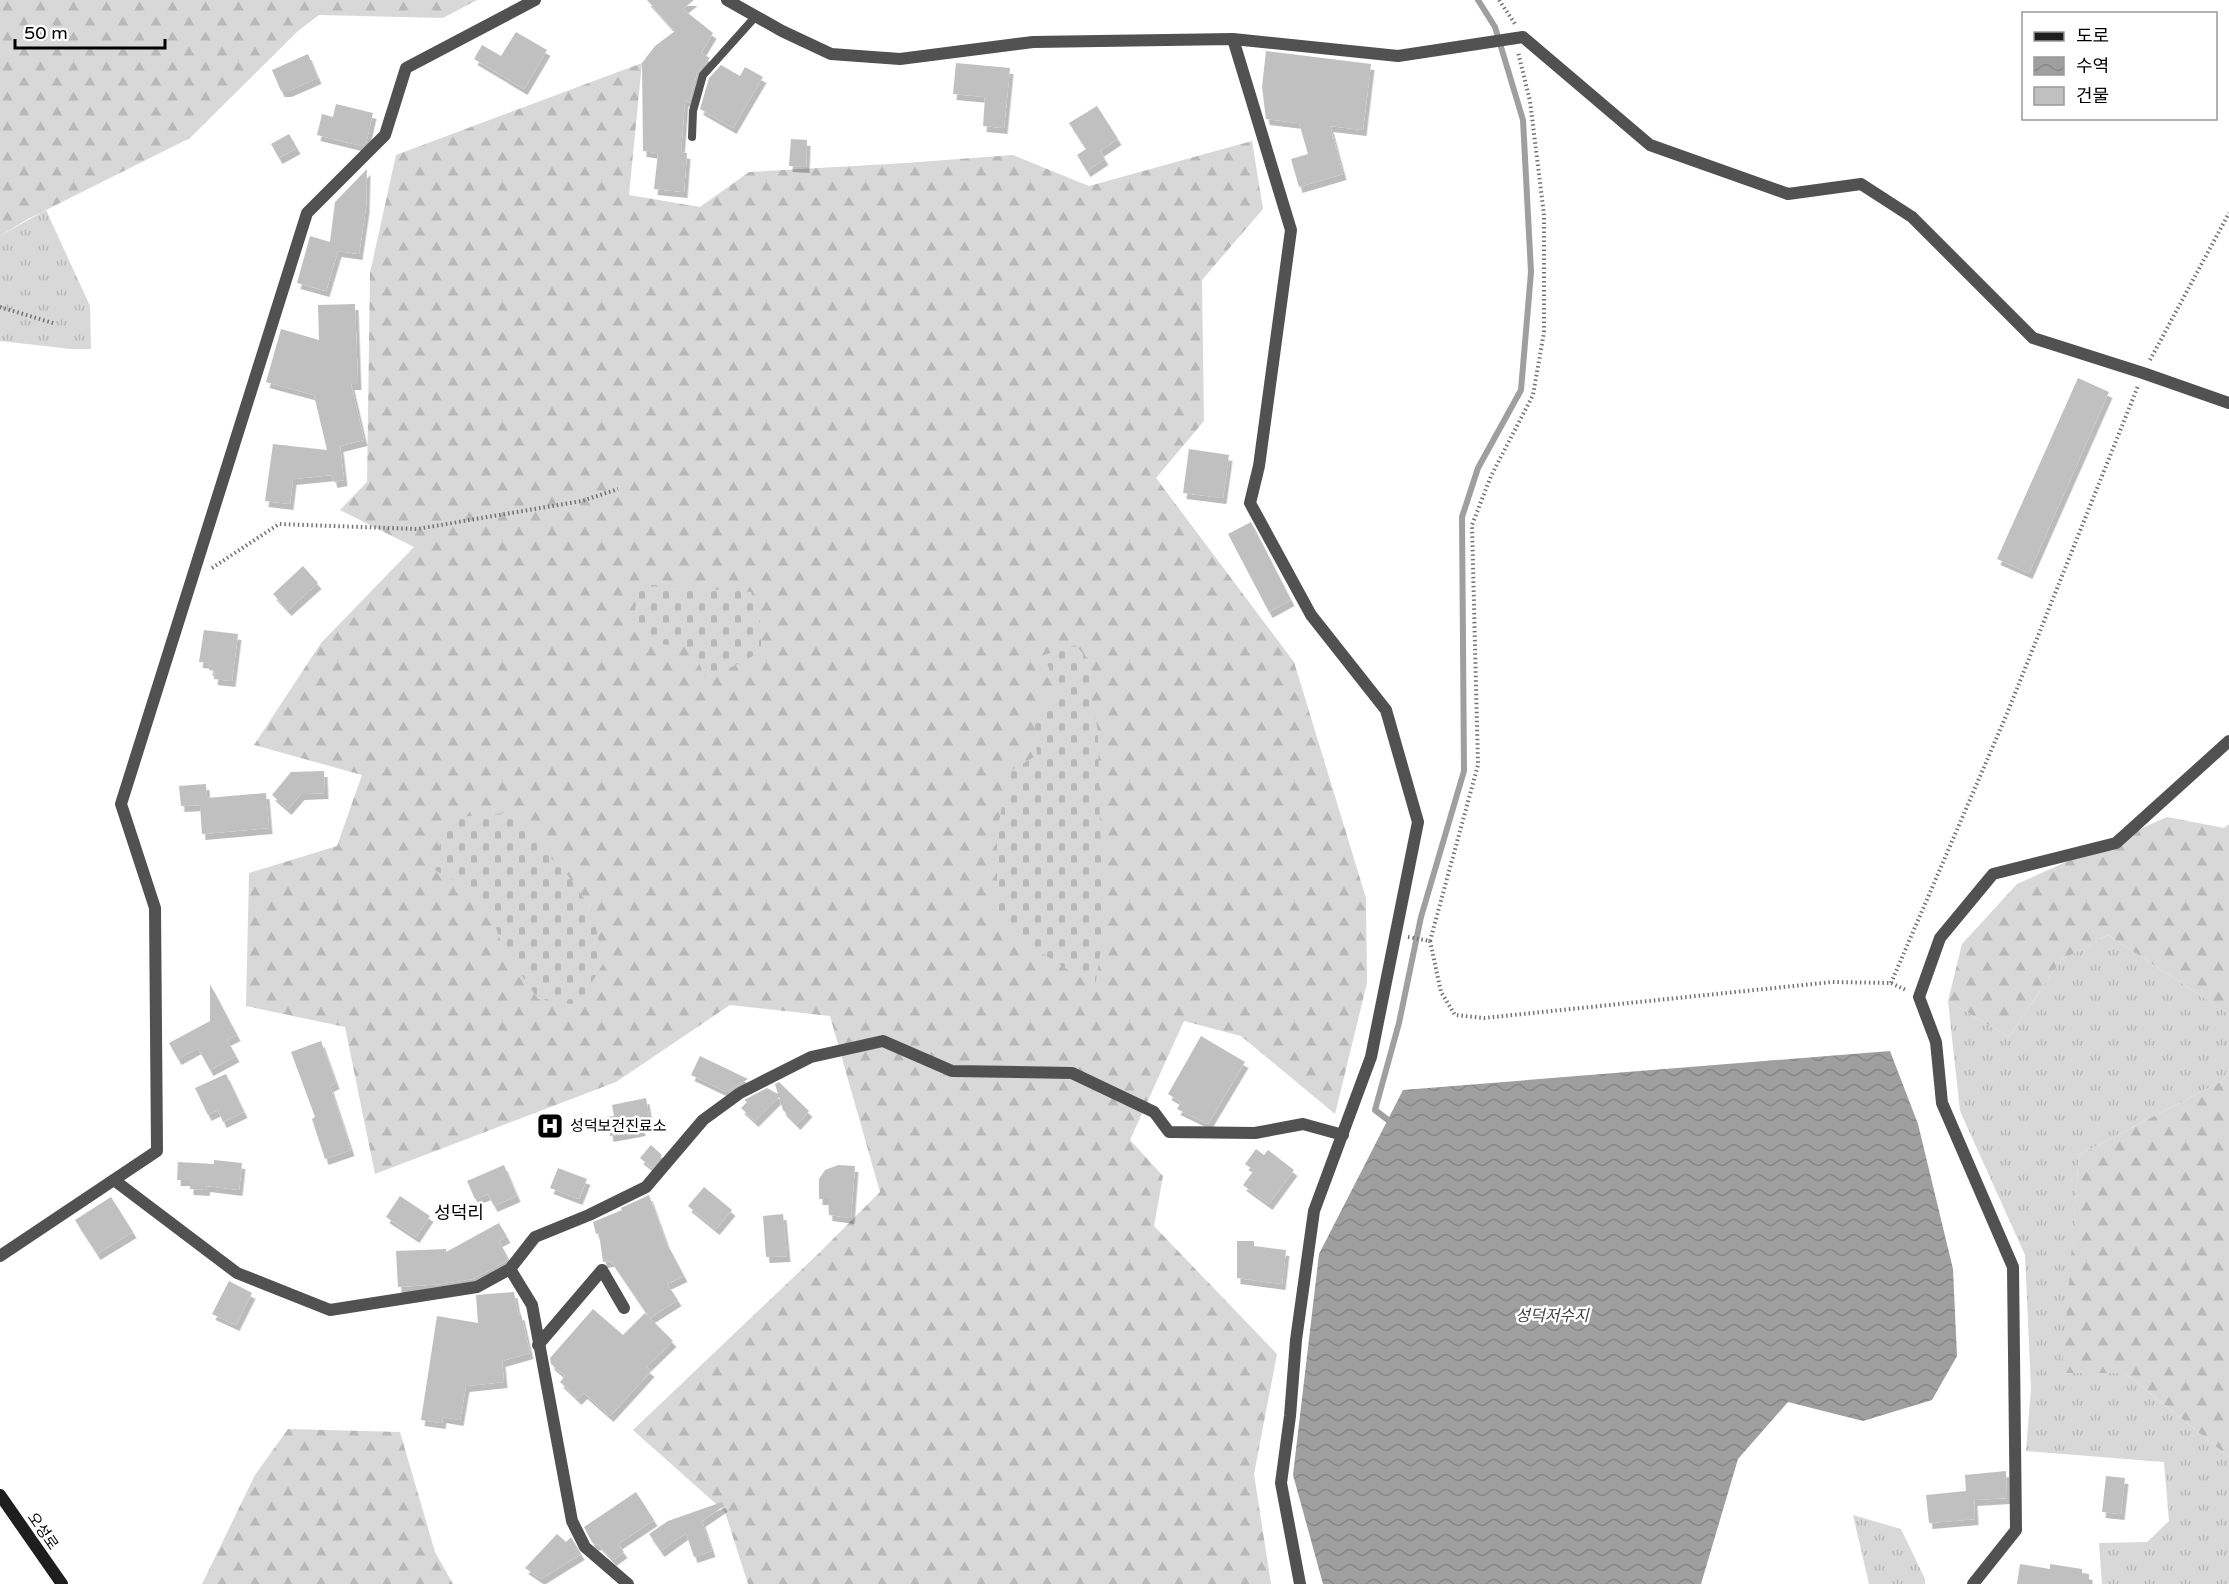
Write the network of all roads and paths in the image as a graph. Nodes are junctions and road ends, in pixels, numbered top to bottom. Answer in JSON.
{"nodes":[{"id":1,"x":534,"y":0,"type":"edge"},
{"id":2,"x":728,"y":0,"type":"edge"},
{"id":3,"x":1499,"y":0,"type":"edge"},
{"id":4,"x":756,"y":16,"type":"junction"},
{"id":5,"x":1523,"y":37,"type":"junction"},
{"id":6,"x":1233,"y":39,"type":"junction"},
{"id":7,"x":692,"y":137,"type":"dead end"},
{"id":8,"x":2229,"y":213,"type":"edge"},
{"id":9,"x":0,"y":307,"type":"edge"},
{"id":10,"x":56,"y":324,"type":"dead end"},
{"id":11,"x":2143,"y":373,"type":"junction"},
{"id":12,"x":2229,"y":403,"type":"edge"},
{"id":13,"x":618,"y":489,"type":"dead end"},
{"id":14,"x":191,"y":582,"type":"junction"},
{"id":15,"x":2229,"y":741,"type":"edge"},
{"id":16,"x":1408,"y":937,"type":"dead end"},
{"id":17,"x":1427,"y":940,"type":"junction"},
{"id":18,"x":1891,"y":983,"type":"junction"},
{"id":19,"x":1919,"y":997,"type":"junction"},
{"id":20,"x":1343,"y":1135,"type":"junction"},
{"id":21,"x":114,"y":1180,"type":"junction"},
{"id":22,"x":0,"y":1256,"type":"edge"},
{"id":23,"x":510,"y":1269,"type":"junction"},
{"id":24,"x":624,"y":1308,"type":"dead end"},
{"id":25,"x":538,"y":1345,"type":"junction"},
{"id":26,"x":0,"y":1495,"type":"edge"},
{"id":27,"x":62,"y":1584,"type":"edge"},
{"id":28,"x":628,"y":1584,"type":"edge"},
{"id":29,"x":1300,"y":1584,"type":"edge"},
{"id":30,"x":1973,"y":1584,"type":"edge"}],
"edges":[{"from":1,"to":14,"type":"street"},
{"from":2,"to":4,"type":"street"},
{"from":3,"to":5,"type":"path"},
{"from":4,"to":6,"type":"street"},
{"from":4,"to":7,"type":"lane"},
{"from":5,"to":6,"type":"street"},
{"from":5,"to":11,"type":"street"},
{"from":5,"to":17,"type":"path"},
{"from":6,"to":20,"type":"street"},
{"from":8,"to":11,"type":"path"},
{"from":9,"to":10,"type":"path"},
{"from":11,"to":12,"type":"street"},
{"from":11,"to":18,"type":"path"},
{"from":13,"to":14,"type":"path"},
{"from":14,"to":21,"type":"street"},
{"from":15,"to":19,"type":"street"},
{"from":16,"to":17,"type":"path"},
{"from":17,"to":18,"type":"path"},
{"from":18,"to":19,"type":"path"},
{"from":19,"to":30,"type":"street"},
{"from":20,"to":23,"type":"street"},
{"from":20,"to":29,"type":"street"},
{"from":21,"to":22,"type":"street"},
{"from":21,"to":23,"type":"street"},
{"from":23,"to":25,"type":"street"},
{"from":24,"to":25,"type":"street"},
{"from":25,"to":28,"type":"street"},
{"from":26,"to":27,"type":"main road","name":"오성로"}]}
